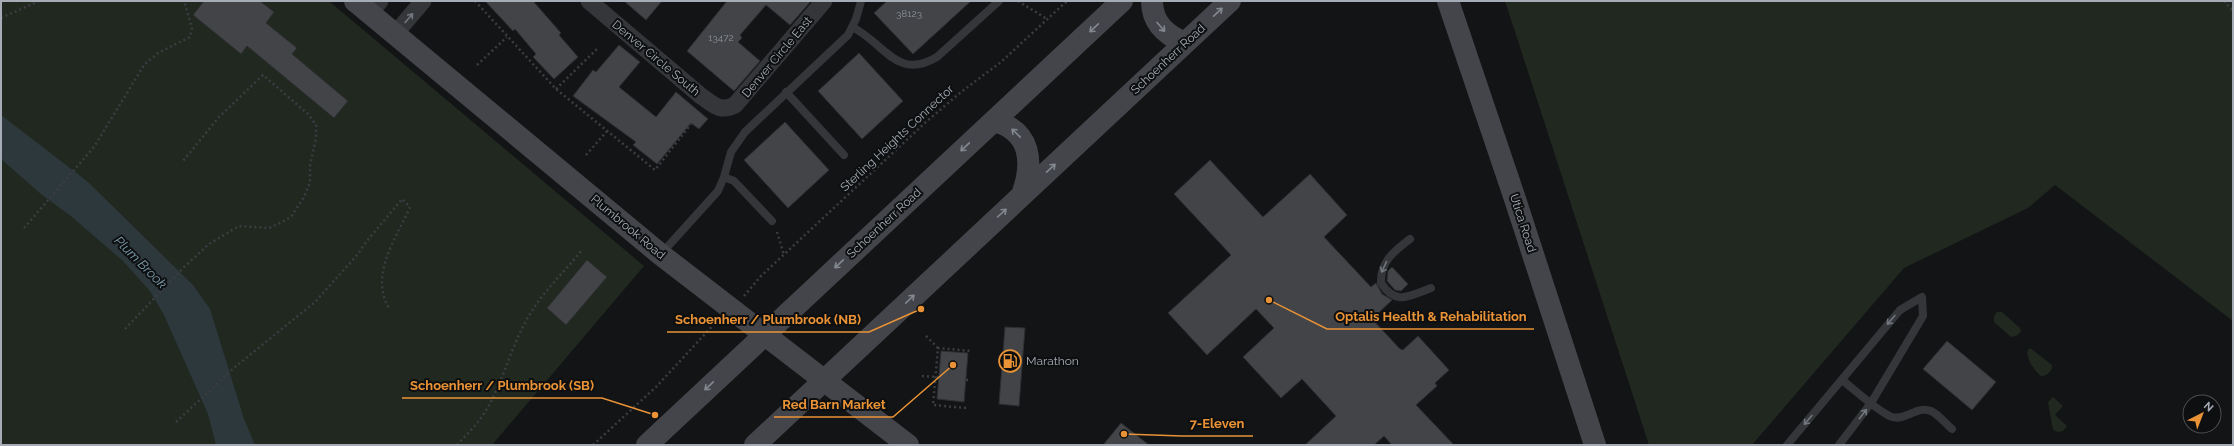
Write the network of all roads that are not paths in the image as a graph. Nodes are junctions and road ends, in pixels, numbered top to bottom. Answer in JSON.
{"nodes":[{"id":1,"x":423,"y":1,"type":"edge"},
{"id":2,"x":589,"y":1,"type":"edge"},
{"id":3,"x":824,"y":1,"type":"edge"},
{"id":4,"x":861,"y":1,"type":"edge"},
{"id":5,"x":999,"y":1,"type":"edge"},
{"id":6,"x":1122,"y":1,"type":"edge"},
{"id":7,"x":1152,"y":1,"type":"edge"},
{"id":8,"x":1230,"y":1,"type":"edge"},
{"id":9,"x":1448,"y":1,"type":"edge"},
{"id":10,"x":368,"y":5,"type":"edge"},
{"id":11,"x":852,"y":27,"type":"junction"},
{"id":12,"x":395,"y":34,"type":"junction"},
{"id":13,"x":1185,"y":43,"type":"junction"},
{"id":14,"x":786,"y":92,"type":"junction"},
{"id":15,"x":727,"y":109,"type":"joint"},
{"id":16,"x":994,"y":121,"type":"junction"},
{"id":17,"x":844,"y":155,"type":"dead end"},
{"id":18,"x":724,"y":177,"type":"junction"},
{"id":19,"x":1022,"y":194,"type":"junction"},
{"id":20,"x":772,"y":221,"type":"road end"},
{"id":21,"x":1410,"y":239,"type":"dead end"},
{"id":22,"x":660,"y":254,"type":"junction"},
{"id":23,"x":1431,"y":288,"type":"dead end"},
{"id":24,"x":764,"y":334,"type":"junction"},
{"id":25,"x":824,"y":380,"type":"junction"},
{"id":26,"x":1842,"y":380,"type":"junction"},
{"id":27,"x":1871,"y":403,"type":"junction"},
{"id":28,"x":1952,"y":429,"type":"dead end"},
{"id":29,"x":647,"y":445,"type":"edge"},
{"id":30,"x":755,"y":445,"type":"edge"},
{"id":31,"x":908,"y":445,"type":"edge"},
{"id":32,"x":1595,"y":445,"type":"edge"},
{"id":33,"x":1787,"y":445,"type":"edge"},
{"id":34,"x":1839,"y":445,"type":"edge"}],
"edges":[{"from":12,"to":1,"type":"street","one_way":true},
{"from":2,"to":15,"type":"street","name":"Denver Circle South"},
{"from":3,"to":15,"type":"street","name":"Denver Circle East"},
{"from":4,"to":11,"type":"lane"},
{"from":5,"to":11,"type":"lane"},
{"from":6,"to":16,"type":"main road","name":"Schoenherr Road","one_way":true},
{"from":7,"to":13,"type":"main road","one_way":true},
{"from":13,"to":8,"type":"main road","name":"Schoenherr Road","one_way":true},
{"from":9,"to":32,"type":"main road","name":"Utica Road"},
{"from":10,"to":12,"type":"main road","name":"Plumbrook Road"},
{"from":11,"to":14,"type":"lane"},
{"from":12,"to":22,"type":"main road","name":"Plumbrook Road"},
{"from":19,"to":13,"type":"main road","name":"Schoenherr Road","one_way":true},
{"from":14,"to":17,"type":"lane"},
{"from":14,"to":18,"type":"lane"},
{"from":19,"to":16,"type":"main road","one_way":true},
{"from":16,"to":24,"type":"main road","name":"Schoenherr Road","one_way":true},
{"from":18,"to":20,"type":"lane"},
{"from":18,"to":22,"type":"lane"},
{"from":25,"to":19,"type":"main road","name":"Schoenherr Road","one_way":true},
{"from":21,"to":23,"type":"lane","one_way":true},
{"from":22,"to":24,"type":"main road","name":"Plumbrook Road"},
{"from":24,"to":25,"type":"main road","name":"Plumbrook Road"},
{"from":24,"to":29,"type":"main road","name":"Schoenherr Road","one_way":true},
{"from":25,"to":30,"type":"main road","name":"Schoenherr Road"},
{"from":25,"to":31,"type":"main road","name":"Plumbrook Road"},
{"from":26,"to":27,"type":"lane"},
{"from":27,"to":26,"type":"lane","one_way":true},
{"from":26,"to":33,"type":"lane","one_way":true},
{"from":27,"to":28,"type":"lane"},
{"from":34,"to":27,"type":"lane","one_way":true}]}
